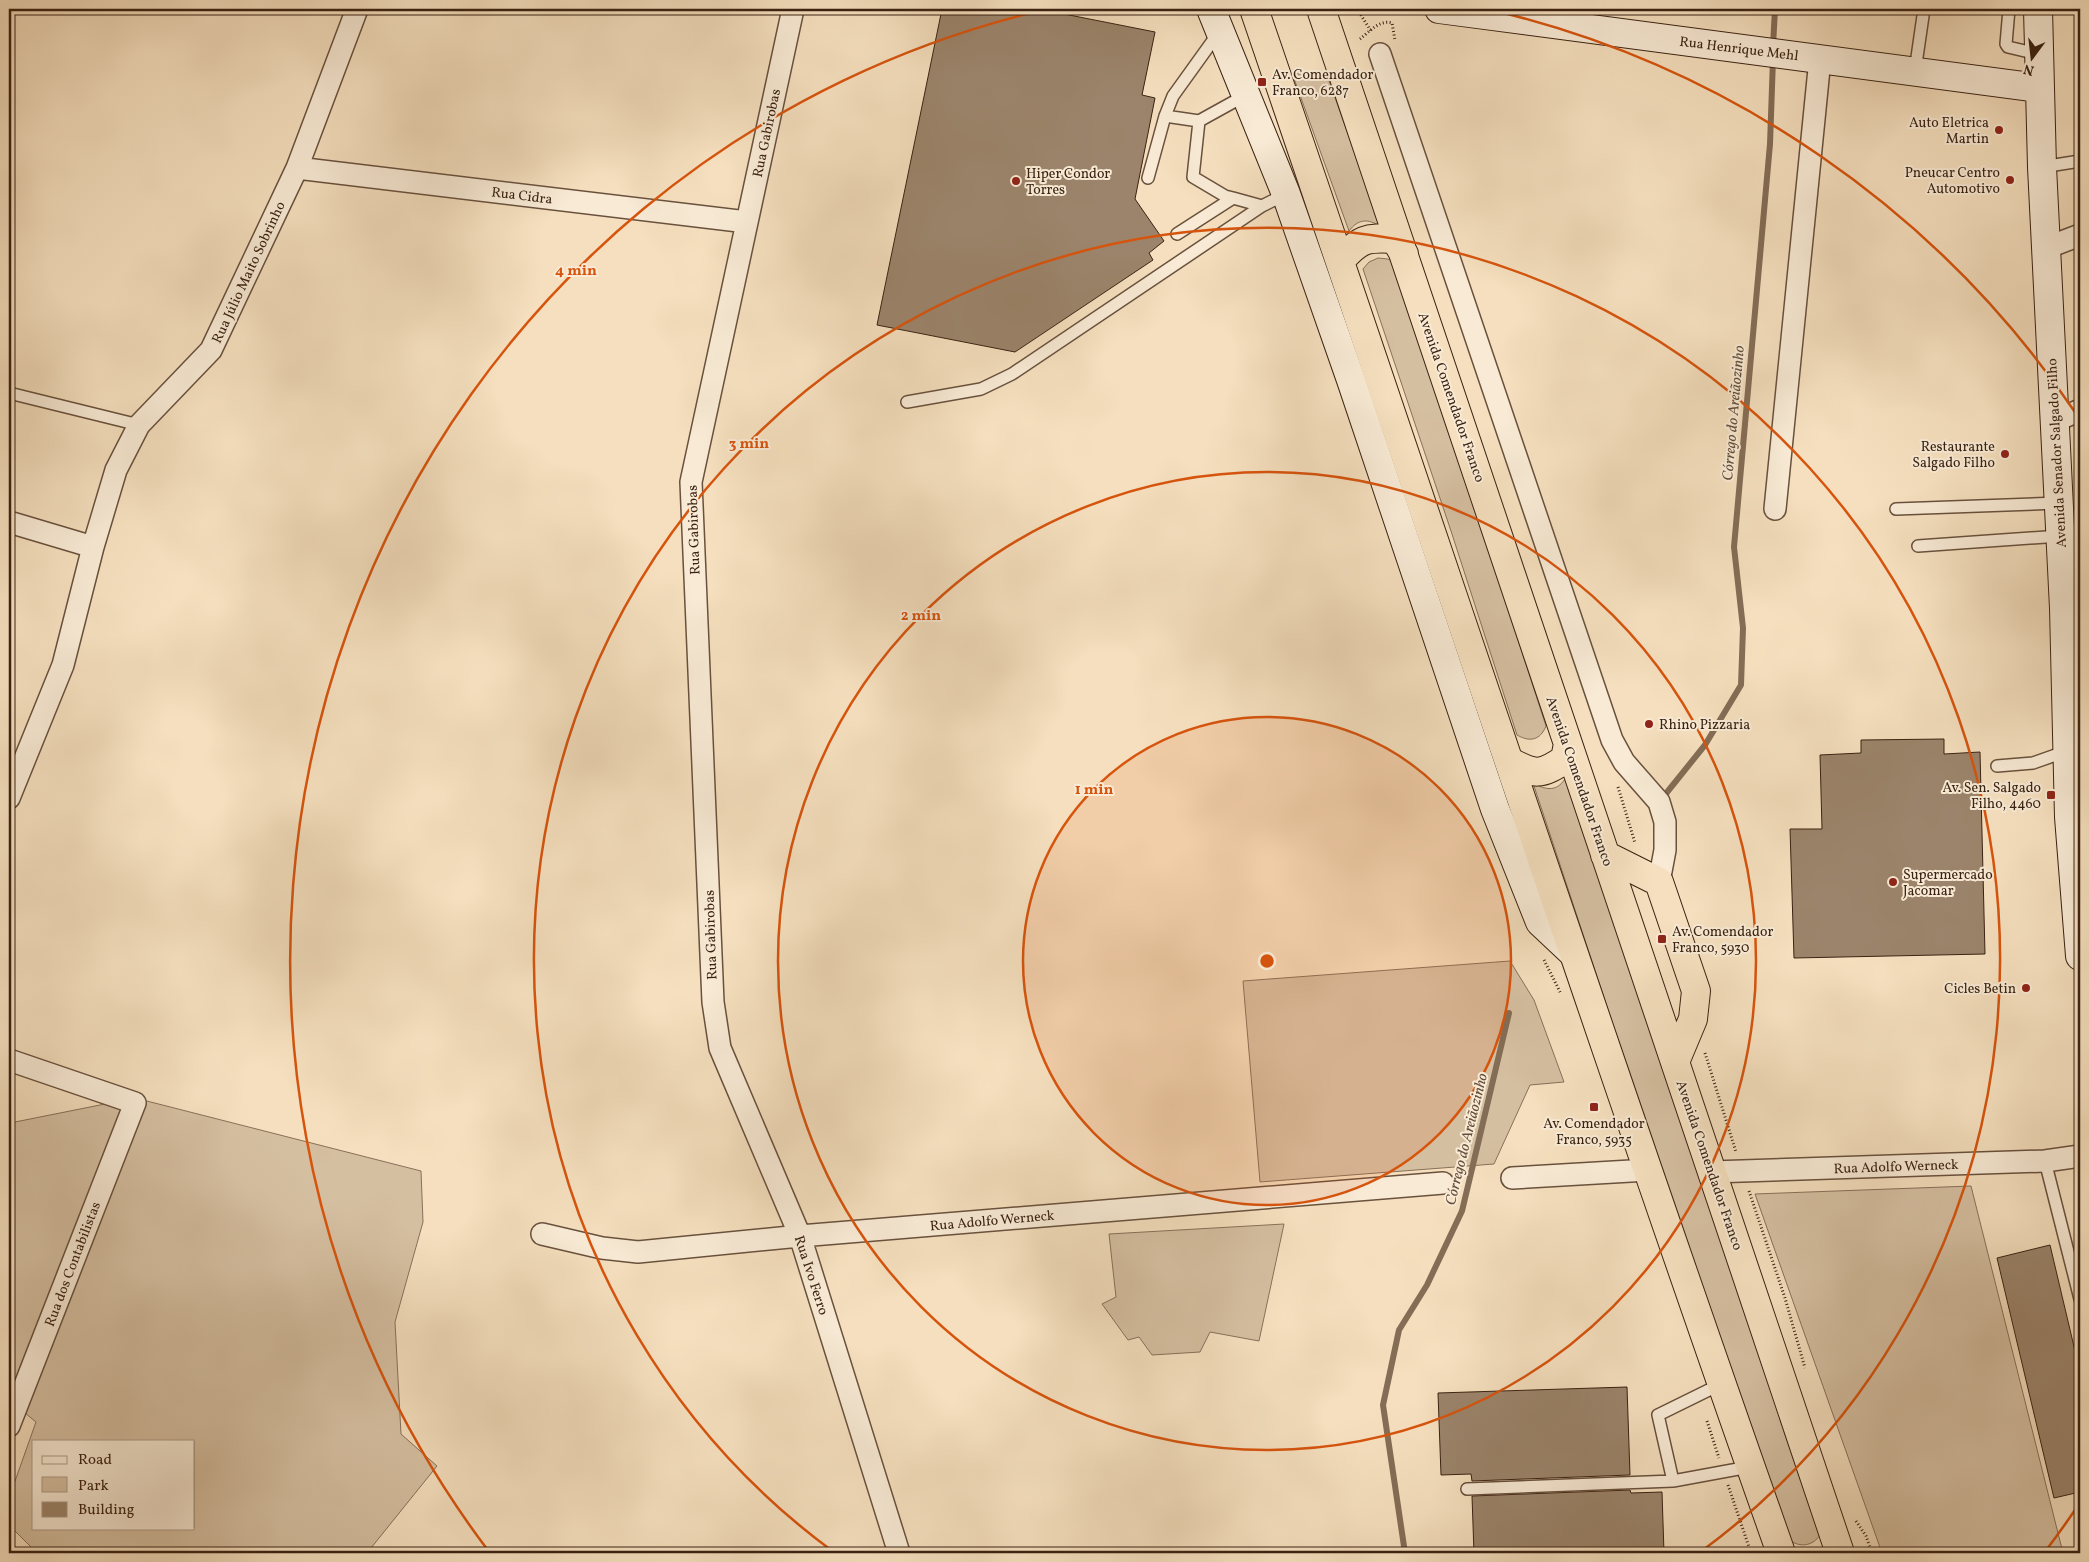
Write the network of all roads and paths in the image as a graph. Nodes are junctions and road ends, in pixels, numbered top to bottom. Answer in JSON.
{"nodes":[{"id":1,"x":358,"y":9,"type":"edge"},
{"id":2,"x":793,"y":9,"type":"edge"},
{"id":3,"x":1254,"y":9,"type":"edge"},
{"id":4,"x":1321,"y":9,"type":"edge"},
{"id":5,"x":1357,"y":9,"type":"edge"},
{"id":6,"x":1439,"y":9,"type":"edge"},
{"id":7,"x":1924,"y":9,"type":"edge"},
{"id":8,"x":2008,"y":9,"type":"edge"},
{"id":9,"x":2038,"y":9,"type":"edge"},
{"id":10,"x":1215,"y":20,"type":"edge"},
{"id":11,"x":1360,"y":38,"type":"dead end"},
{"id":12,"x":1380,"y":54,"type":"dead end"},
{"id":13,"x":2038,"y":54,"type":"junction"},
{"id":14,"x":1820,"y":59,"type":"junction"},
{"id":15,"x":1915,"y":71,"type":"junction"},
{"id":16,"x":2039,"y":88,"type":"junction"},
{"id":17,"x":1246,"y":95,"type":"junction"},
{"id":18,"x":1164,"y":116,"type":"junction"},
{"id":19,"x":1199,"y":121,"type":"junction"},
{"id":20,"x":2080,"y":161,"type":"edge"},
{"id":21,"x":2042,"y":167,"type":"junction"},
{"id":22,"x":297,"y":168,"type":"junction"},
{"id":23,"x":1148,"y":178,"type":"dead end"},
{"id":24,"x":1233,"y":198,"type":"junction"},
{"id":25,"x":1274,"y":200,"type":"junction"},
{"id":26,"x":747,"y":222,"type":"junction"},
{"id":27,"x":1177,"y":234,"type":"dead end"},
{"id":28,"x":2080,"y":234,"type":"edge"},
{"id":29,"x":2046,"y":248,"type":"junction"},
{"id":30,"x":1404,"y":254,"type":"junction"},
{"id":31,"x":1340,"y":261,"type":"junction"},
{"id":32,"x":9,"y":393,"type":"edge"},
{"id":33,"x":907,"y":402,"type":"dead end"},
{"id":34,"x":2080,"y":410,"type":"edge"},
{"id":35,"x":2054,"y":422,"type":"junction"},
{"id":36,"x":139,"y":425,"type":"junction"},
{"id":37,"x":2058,"y":503,"type":"junction"},
{"id":38,"x":1775,"y":509,"type":"dead end"},
{"id":39,"x":1896,"y":509,"type":"dead end"},
{"id":40,"x":9,"y":522,"type":"edge"},
{"id":41,"x":2060,"y":536,"type":"junction"},
{"id":42,"x":1918,"y":546,"type":"dead end"},
{"id":43,"x":93,"y":547,"type":"junction"},
{"id":44,"x":1568,"y":744,"type":"junction"},
{"id":45,"x":2068,"y":751,"type":"junction"},
{"id":46,"x":1508,"y":761,"type":"junction"},
{"id":47,"x":1997,"y":766,"type":"dead end"},
{"id":48,"x":1616,"y":780,"type":"dead end"},
{"id":49,"x":9,"y":798,"type":"edge"},
{"id":50,"x":1637,"y":849,"type":"dead end"},
{"id":51,"x":1605,"y":855,"type":"junction"},
{"id":52,"x":1659,"y":882,"type":"junction"},
{"id":53,"x":1573,"y":953,"type":"junction"},
{"id":54,"x":2080,"y":956,"type":"edge"},
{"id":55,"x":1542,"y":957,"type":"dead end"},
{"id":56,"x":1562,"y":998,"type":"dead end"},
{"id":57,"x":713,"y":1002,"type":"joint"},
{"id":58,"x":1704,"y":1049,"type":"dead end"},
{"id":59,"x":9,"y":1060,"type":"edge"},
{"id":60,"x":1675,"y":1062,"type":"junction"},
{"id":61,"x":1737,"y":1156,"type":"dead end"},
{"id":62,"x":2080,"y":1156,"type":"edge"},
{"id":63,"x":2045,"y":1161,"type":"junction"},
{"id":64,"x":1648,"y":1170,"type":"junction"},
{"id":65,"x":1712,"y":1172,"type":"junction"},
{"id":66,"x":1512,"y":1178,"type":"dead end"},
{"id":67,"x":1443,"y":1183,"type":"dead end"},
{"id":68,"x":1750,"y":1193,"type":"dead end"},
{"id":69,"x":542,"y":1234,"type":"dead end"},
{"id":70,"x":800,"y":1236,"type":"junction"},
{"id":71,"x":2080,"y":1299,"type":"edge"},
{"id":72,"x":1807,"y":1375,"type":"dead end"},
{"id":73,"x":1721,"y":1384,"type":"junction"},
{"id":74,"x":10,"y":1417,"type":"edge"},
{"id":75,"x":1749,"y":1467,"type":"junction"},
{"id":76,"x":1673,"y":1480,"type":"junction"},
{"id":77,"x":1467,"y":1489,"type":"dead end"},
{"id":78,"x":1854,"y":1514,"type":"dead end"},
{"id":79,"x":1837,"y":1549,"type":"edge"},
{"id":80,"x":899,"y":1553,"type":"edge"},
{"id":81,"x":1781,"y":1553,"type":"edge"},
{"id":82,"x":1872,"y":1553,"type":"edge"}],
"edges":[{"from":1,"to":22,"type":"street","name":"Rua Júlio Maito Sobrinho"},
{"from":2,"to":26,"type":"street","name":"Rua Gabirobas"},
{"from":3,"to":31,"type":"highway"},
{"from":4,"to":30,"type":"highway","name":"Avenida Comendador Franco"},
{"from":5,"to":11,"type":"path"},
{"from":6,"to":14,"type":"main road","name":"Rua Henrique Mehl"},
{"from":7,"to":15,"type":"lane"},
{"from":8,"to":13,"type":"lane"},
{"from":9,"to":13,"type":"main road","name":"Avenida Senador Salgado Filho"},
{"from":10,"to":17,"type":"main road"},
{"from":10,"to":18,"type":"lane"},
{"from":12,"to":52,"type":"street"},
{"from":13,"to":16,"type":"main road","name":"Avenida Senador Salgado Filho"},
{"from":14,"to":15,"type":"main road","name":"Rua Henrique Mehl"},
{"from":14,"to":38,"type":"street"},
{"from":15,"to":16,"type":"main road","name":"Rua Henrique Mehl"},
{"from":16,"to":21,"type":"main road","name":"Avenida Senador Salgado Filho"},
{"from":17,"to":19,"type":"lane"},
{"from":17,"to":25,"type":"main road"},
{"from":18,"to":19,"type":"lane"},
{"from":18,"to":23,"type":"lane"},
{"from":19,"to":24,"type":"lane"},
{"from":20,"to":21,"type":"lane"},
{"from":21,"to":29,"type":"main road","name":"Avenida Senador Salgado Filho"},
{"from":22,"to":26,"type":"street","name":"Rua Cidra"},
{"from":22,"to":36,"type":"street","name":"Rua Júlio Maito Sobrinho"},
{"from":24,"to":25,"type":"lane"},
{"from":24,"to":27,"type":"lane"},
{"from":25,"to":33,"type":"lane"},
{"from":25,"to":53,"type":"main road"},
{"from":26,"to":57,"type":"street","name":"Rua Gabirobas"},
{"from":28,"to":29,"type":"street"},
{"from":29,"to":35,"type":"main road","name":"Avenida Senador Salgado Filho"},
{"from":30,"to":31,"type":"highway"},
{"from":30,"to":44,"type":"highway","name":"Avenida Comendador Franco"},
{"from":31,"to":46,"type":"highway"},
{"from":32,"to":36,"type":"lane"},
{"from":34,"to":35,"type":"street"},
{"from":35,"to":37,"type":"main road","name":"Avenida Senador Salgado Filho"},
{"from":36,"to":43,"type":"street","name":"Rua Júlio Maito Sobrinho"},
{"from":37,"to":39,"type":"lane"},
{"from":37,"to":41,"type":"main road","name":"Avenida Senador Salgado Filho"},
{"from":40,"to":43,"type":"street"},
{"from":41,"to":42,"type":"lane"},
{"from":41,"to":45,"type":"main road","name":"Avenida Senador Salgado Filho"},
{"from":43,"to":49,"type":"street","name":"Rua Júlio Maito Sobrinho"},
{"from":44,"to":46,"type":"highway"},
{"from":44,"to":51,"type":"highway","name":"Avenida Comendador Franco"},
{"from":45,"to":47,"type":"lane"},
{"from":45,"to":54,"type":"main road","name":"Avenida Senador Salgado Filho"},
{"from":46,"to":53,"type":"highway"},
{"from":48,"to":50,"type":"path"},
{"from":51,"to":52,"type":"highway"},
{"from":51,"to":60,"type":"highway","name":"Avenida Comendador Franco"},
{"from":52,"to":60,"type":"highway"},
{"from":53,"to":64,"type":"highway"},
{"from":55,"to":56,"type":"path"},
{"from":57,"to":70,"type":"street","name":"Rua Ivo Ferro"},
{"from":58,"to":61,"type":"path"},
{"from":59,"to":74,"type":"street","name":"Rua dos Contabilistas"},
{"from":60,"to":65,"type":"highway","name":"Avenida Comendador Franco"},
{"from":62,"to":63,"type":"street","name":"Rua Adolfo Werneck"},
{"from":63,"to":65,"type":"street","name":"Rua Adolfo Werneck"},
{"from":63,"to":71,"type":"lane"},
{"from":64,"to":66,"type":"street"},
{"from":64,"to":73,"type":"highway"},
{"from":65,"to":79,"type":"highway","name":"Avenida Comendador Franco"},
{"from":67,"to":70,"type":"street","name":"Rua Adolfo Werneck"},
{"from":68,"to":72,"type":"path"},
{"from":69,"to":70,"type":"street","name":"Rua Adolfo Werneck"},
{"from":70,"to":80,"type":"street","name":"Rua Ivo Ferro"},
{"from":73,"to":75,"type":"highway"},
{"from":73,"to":76,"type":"lane"},
{"from":75,"to":76,"type":"lane"},
{"from":75,"to":81,"type":"highway"},
{"from":76,"to":77,"type":"lane"},
{"from":78,"to":82,"type":"path"}]}
